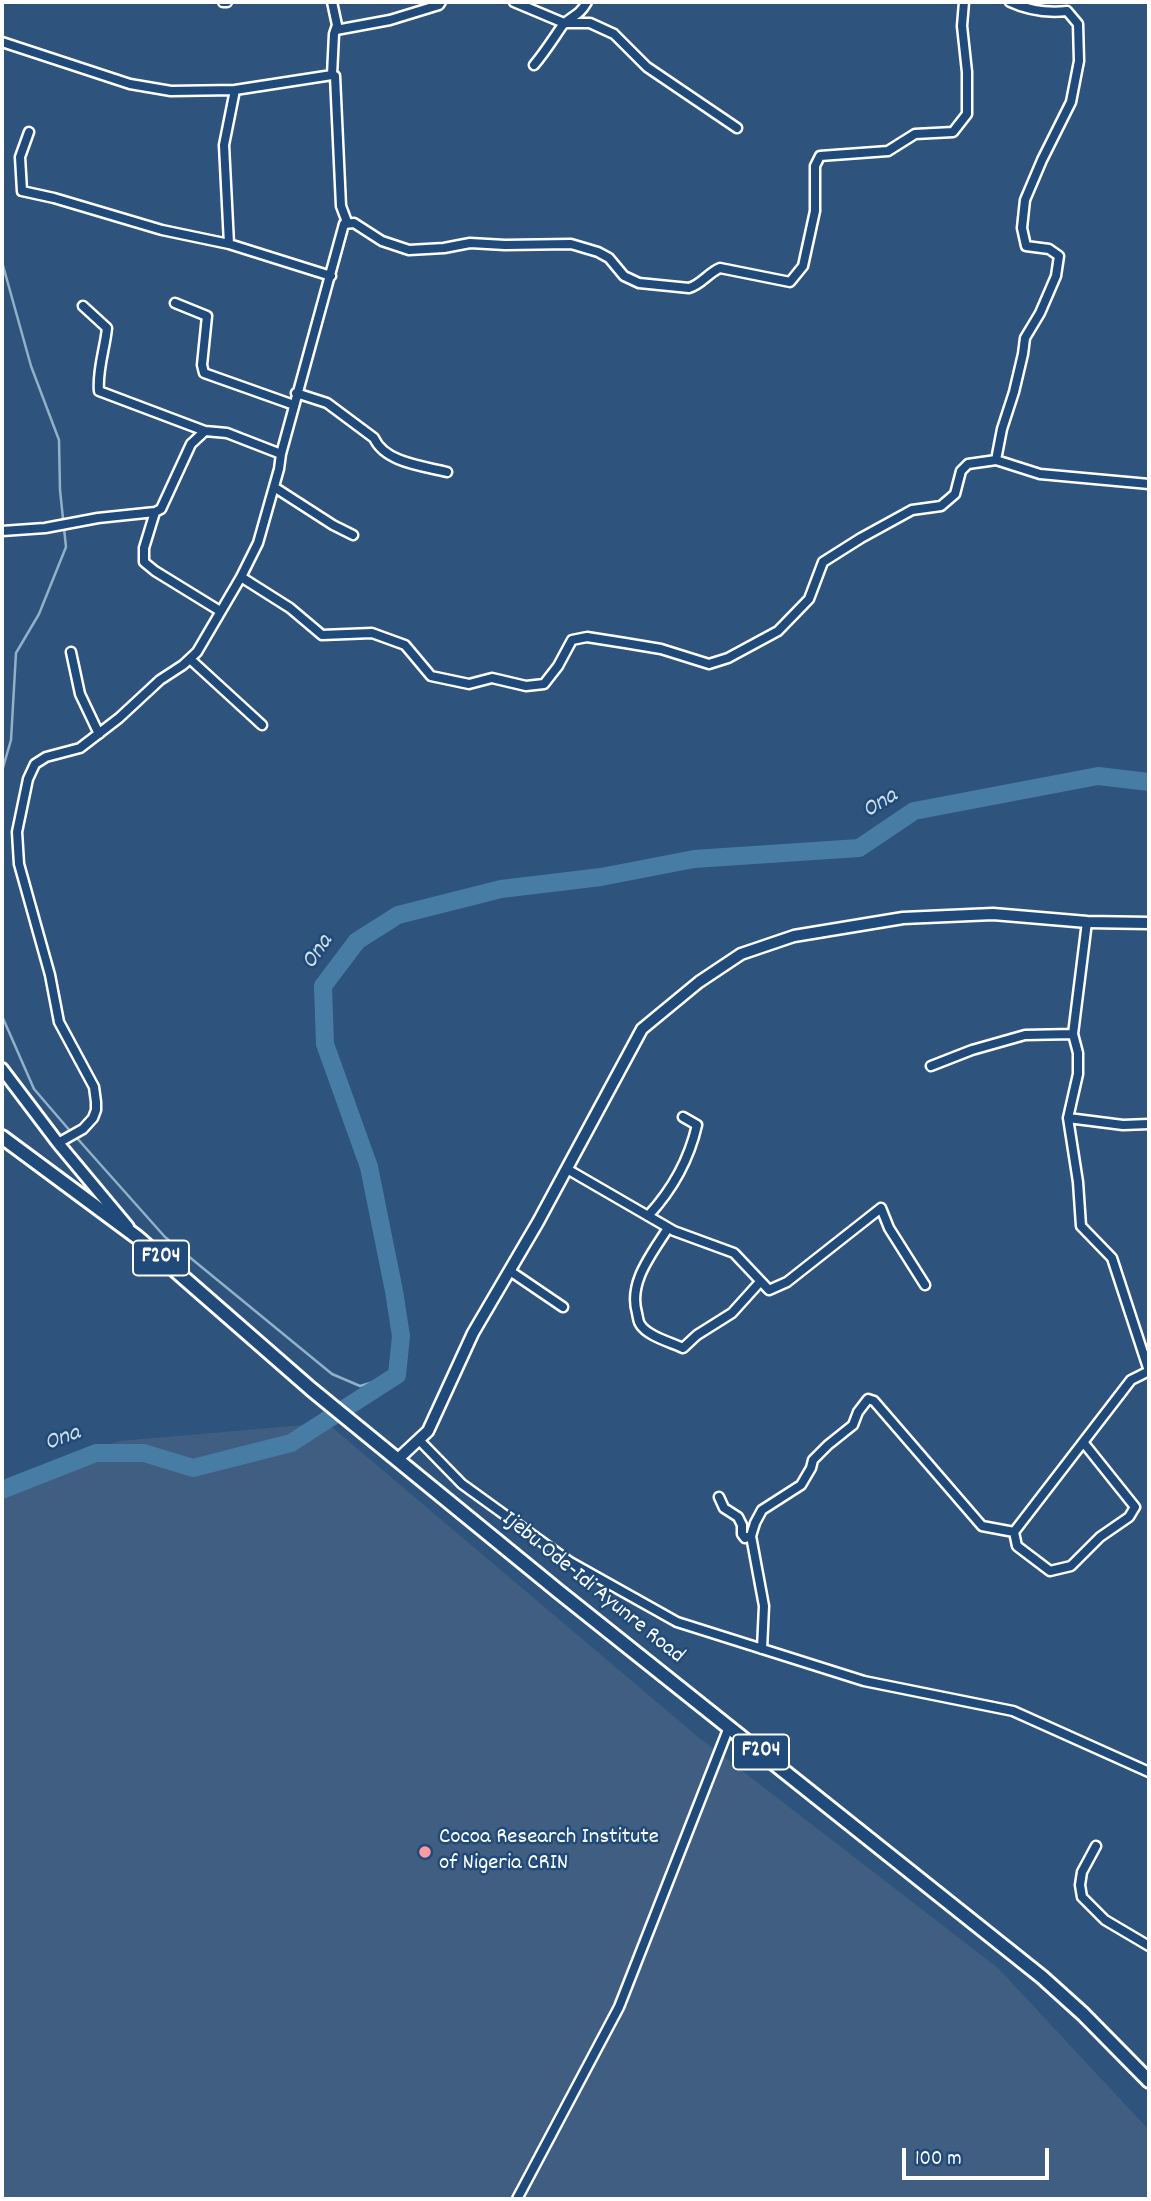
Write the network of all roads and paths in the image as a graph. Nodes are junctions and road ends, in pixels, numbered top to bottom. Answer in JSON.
{"nodes":[{"id":1,"x":332,"y":2,"type":"edge"},
{"id":2,"x":441,"y":2,"type":"edge"},
{"id":3,"x":514,"y":2,"type":"edge"},
{"id":4,"x":587,"y":2,"type":"edge"},
{"id":5,"x":964,"y":2,"type":"edge"},
{"id":6,"x":1010,"y":2,"type":"edge"},
{"id":7,"x":564,"y":23,"type":"junction"},
{"id":8,"x":336,"y":30,"type":"junction"},
{"id":9,"x":2,"y":42,"type":"edge"},
{"id":10,"x":534,"y":65,"type":"dead end"},
{"id":11,"x":332,"y":75,"type":"junction"},
{"id":12,"x":235,"y":90,"type":"junction"},
{"id":13,"x":737,"y":128,"type":"dead end"},
{"id":14,"x":29,"y":132,"type":"dead end"},
{"id":15,"x":347,"y":222,"type":"junction"},
{"id":16,"x":229,"y":244,"type":"junction"},
{"id":17,"x":331,"y":276,"type":"junction"},
{"id":18,"x":175,"y":303,"type":"dead end"},
{"id":19,"x":83,"y":306,"type":"dead end"},
{"id":20,"x":296,"y":393,"type":"junction"},
{"id":21,"x":294,"y":405,"type":"junction"},
{"id":22,"x":205,"y":431,"type":"junction"},
{"id":23,"x":281,"y":454,"type":"junction"},
{"id":24,"x":996,"y":460,"type":"junction"},
{"id":25,"x":447,"y":472,"type":"dead end"},
{"id":26,"x":1149,"y":484,"type":"edge"},
{"id":27,"x":274,"y":486,"type":"junction"},
{"id":28,"x":155,"y":512,"type":"junction"},
{"id":29,"x":2,"y":531,"type":"edge"},
{"id":30,"x":353,"y":536,"type":"dead end"},
{"id":31,"x":241,"y":578,"type":"junction"},
{"id":32,"x":220,"y":611,"type":"junction"},
{"id":33,"x":71,"y":652,"type":"dead end"},
{"id":34,"x":190,"y":659,"type":"junction"},
{"id":35,"x":262,"y":725,"type":"dead end"},
{"id":36,"x":99,"y":734,"type":"junction"},
{"id":37,"x":1087,"y":922,"type":"junction"},
{"id":38,"x":1149,"y":923,"type":"edge"},
{"id":39,"x":1073,"y":1034,"type":"junction"},
{"id":40,"x":931,"y":1066,"type":"dead end"},
{"id":41,"x":2,"y":1069,"type":"edge"},
{"id":42,"x":683,"y":1116,"type":"dead end"},
{"id":43,"x":1068,"y":1118,"type":"junction"},
{"id":44,"x":1149,"y":1124,"type":"edge"},
{"id":45,"x":2,"y":1137,"type":"edge"},
{"id":46,"x":58,"y":1143,"type":"junction"},
{"id":47,"x":567,"y":1169,"type":"junction"},
{"id":48,"x":648,"y":1216,"type":"junction"},
{"id":49,"x":668,"y":1228,"type":"junction"},
{"id":50,"x":137,"y":1237,"type":"junction"},
{"id":51,"x":510,"y":1271,"type":"junction"},
{"id":52,"x":760,"y":1282,"type":"junction"},
{"id":53,"x":925,"y":1285,"type":"dead end"},
{"id":54,"x":563,"y":1307,"type":"dead end"},
{"id":55,"x":1149,"y":1371,"type":"edge"},
{"id":56,"x":420,"y":1441,"type":"junction"},
{"id":57,"x":1083,"y":1442,"type":"junction"},
{"id":58,"x":398,"y":1459,"type":"junction"},
{"id":59,"x":719,"y":1497,"type":"dead end"},
{"id":60,"x":1014,"y":1532,"type":"junction"},
{"id":61,"x":751,"y":1536,"type":"junction"},
{"id":62,"x":762,"y":1649,"type":"junction"},
{"id":63,"x":729,"y":1727,"type":"junction"},
{"id":64,"x":1149,"y":1772,"type":"edge"},
{"id":65,"x":1096,"y":1846,"type":"dead end"},
{"id":66,"x":1149,"y":1946,"type":"edge"},
{"id":67,"x":1149,"y":2081,"type":"edge"},
{"id":68,"x":517,"y":2199,"type":"edge"}],
"edges":[{"from":1,"to":8,"type":"street"},
{"from":2,"to":8,"type":"street"},
{"from":3,"to":7,"type":"street"},
{"from":4,"to":7,"type":"street"},
{"from":5,"to":15,"type":"street"},
{"from":6,"to":24,"type":"street"},
{"from":7,"to":10,"type":"street"},
{"from":7,"to":13,"type":"street"},
{"from":8,"to":11,"type":"street"},
{"from":9,"to":12,"type":"street"},
{"from":11,"to":12,"type":"street"},
{"from":11,"to":15,"type":"street"},
{"from":12,"to":16,"type":"street"},
{"from":14,"to":16,"type":"street"},
{"from":15,"to":17,"type":"street"},
{"from":16,"to":17,"type":"street"},
{"from":17,"to":20,"type":"street"},
{"from":18,"to":21,"type":"street"},
{"from":19,"to":22,"type":"street"},
{"from":20,"to":21,"type":"street"},
{"from":20,"to":25,"type":"street"},
{"from":21,"to":23,"type":"street"},
{"from":22,"to":23,"type":"street"},
{"from":22,"to":28,"type":"street"},
{"from":23,"to":27,"type":"street"},
{"from":24,"to":26,"type":"street"},
{"from":24,"to":31,"type":"street"},
{"from":27,"to":30,"type":"street"},
{"from":27,"to":31,"type":"street"},
{"from":28,"to":29,"type":"street"},
{"from":28,"to":32,"type":"street"},
{"from":31,"to":32,"type":"street"},
{"from":32,"to":34,"type":"street"},
{"from":33,"to":36,"type":"street"},
{"from":34,"to":35,"type":"street"},
{"from":34,"to":36,"type":"street"},
{"from":36,"to":46,"type":"street"},
{"from":37,"to":38,"type":"street"},
{"from":37,"to":39,"type":"street"},
{"from":37,"to":47,"type":"street"},
{"from":39,"to":40,"type":"street"},
{"from":39,"to":43,"type":"street"},
{"from":41,"to":46,"type":"main road"},
{"from":42,"to":48,"type":"street"},
{"from":43,"to":44,"type":"street"},
{"from":43,"to":55,"type":"street"},
{"from":45,"to":50,"type":"main road","name":"Ijebu Ode-Idi Ayunre Road","number":"F204"},
{"from":46,"to":50,"type":"main road"},
{"from":47,"to":48,"type":"street"},
{"from":47,"to":51,"type":"street"},
{"from":48,"to":49,"type":"street"},
{"from":49,"to":52,"type":"street"},
{"from":49,"to":52,"type":"street"},
{"from":50,"to":58,"type":"main road","name":"Ijebu Ode-Idi Ayunre Road","number":"F204"},
{"from":51,"to":54,"type":"street"},
{"from":51,"to":56,"type":"street"},
{"from":52,"to":53,"type":"street"},
{"from":55,"to":57,"type":"street"},
{"from":56,"to":58,"type":"street"},
{"from":56,"to":62,"type":"street"},
{"from":57,"to":60,"type":"street"},
{"from":57,"to":60,"type":"street"},
{"from":58,"to":63,"type":"main road","name":"Ijebu Ode-Idi Ayunre Road","number":"F204"},
{"from":59,"to":61,"type":"street"},
{"from":60,"to":61,"type":"street"},
{"from":61,"to":62,"type":"street"},
{"from":62,"to":64,"type":"street"},
{"from":63,"to":67,"type":"main road","name":"Ijebu Ode-Idi Ayunre Road","number":"F204"},
{"from":63,"to":68,"type":"street"},
{"from":65,"to":66,"type":"street"}]}
